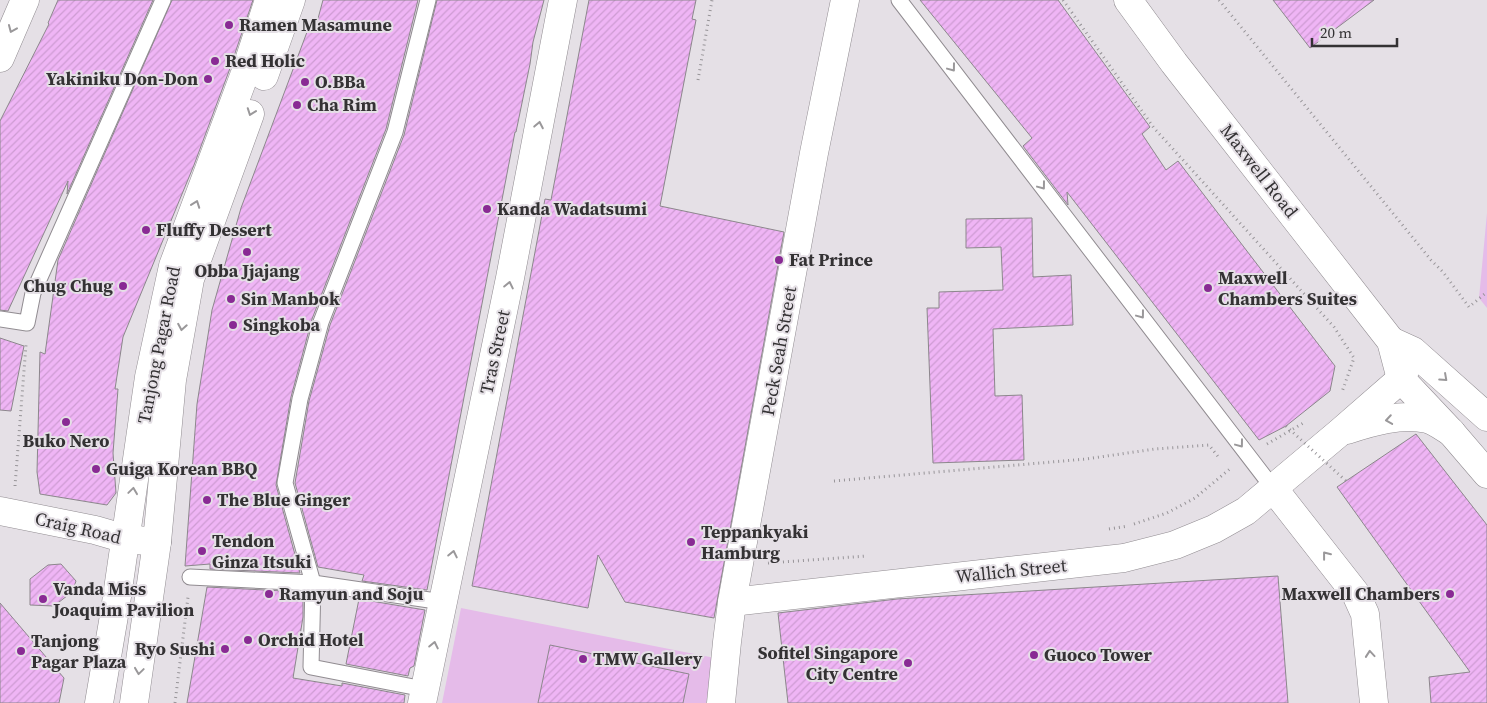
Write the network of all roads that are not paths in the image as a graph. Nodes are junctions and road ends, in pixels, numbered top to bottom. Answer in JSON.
{"nodes":[{"id":1,"x":25,"y":0,"type":"edge"},
{"id":2,"x":163,"y":0,"type":"edge"},
{"id":3,"x":270,"y":0,"type":"edge"},
{"id":4,"x":291,"y":0,"type":"edge"},
{"id":5,"x":428,"y":0,"type":"edge"},
{"id":6,"x":563,"y":0,"type":"edge"},
{"id":7,"x":845,"y":0,"type":"edge"},
{"id":8,"x":899,"y":0,"type":"edge"},
{"id":9,"x":1128,"y":0,"type":"edge"},
{"id":10,"x":0,"y":58,"type":"edge"},
{"id":11,"x":0,"y":319,"type":"edge"},
{"id":12,"x":1402,"y":346,"type":"junction"},
{"id":13,"x":1401,"y":379,"type":"junction"},
{"id":14,"x":1487,"y":417,"type":"edge"},
{"id":15,"x":1451,"y":432,"type":"junction"},
{"id":16,"x":1339,"y":433,"type":"junction"},
{"id":17,"x":1487,"y":474,"type":"edge"},
{"id":18,"x":1273,"y":488,"type":"junction"},
{"id":19,"x":7,"y":512,"type":"edge"},
{"id":20,"x":126,"y":539,"type":"junction"},
{"id":21,"x":157,"y":542,"type":"junction"},
{"id":22,"x":190,"y":577,"type":"road end"},
{"id":23,"x":313,"y":583,"type":"junction"},
{"id":24,"x":443,"y":602,"type":"junction"},
{"id":25,"x":732,"y":602,"type":"junction"},
{"id":26,"x":423,"y":696,"type":"edge"},
{"id":27,"x":99,"y":703,"type":"edge"},
{"id":28,"x":134,"y":703,"type":"edge"},
{"id":29,"x":721,"y":703,"type":"edge"},
{"id":30,"x":1374,"y":703,"type":"edge"}],
"edges":[{"from":1,"to":10,"type":"street","one_way":true},
{"from":2,"to":11,"type":"lane"},
{"from":20,"to":3,"type":"street","name":"Tanjong Pagar Road","one_way":true},
{"from":4,"to":21,"type":"street","name":"Tanjong Pagar Road","one_way":true},
{"from":5,"to":23,"type":"lane"},
{"from":24,"to":6,"type":"street","name":"Tras Street","one_way":true},
{"from":7,"to":25,"type":"street","name":"Peck Seah Street"},
{"from":8,"to":18,"type":"lane","one_way":true},
{"from":9,"to":12,"type":"street","name":"Maxwell Road"},
{"from":12,"to":13,"type":"street","name":"Maxwell Road"},
{"from":12,"to":14,"type":"street","name":"Maxwell Road","one_way":true},
{"from":13,"to":15,"type":"street","name":"Maxwell Road"},
{"from":13,"to":16,"type":"street","name":"Wallich Street"},
{"from":15,"to":16,"type":"street","name":"Wallich Street","one_way":true},
{"from":15,"to":17,"type":"street","name":"Maxwell Road"},
{"from":16,"to":18,"type":"street","name":"Wallich Street"},
{"from":18,"to":25,"type":"street","name":"Wallich Street"},
{"from":30,"to":18,"type":"street","one_way":true},
{"from":19,"to":20,"type":"street","name":"Craig Road"},
{"from":20,"to":21,"type":"street","name":"Craig Road"},
{"from":20,"to":27,"type":"street","name":"Tanjong Pagar Road"},
{"from":21,"to":28,"type":"street","name":"Tanjong Pagar Road","one_way":true},
{"from":22,"to":23,"type":"lane"},
{"from":23,"to":24,"type":"lane"},
{"from":23,"to":26,"type":"lane"},
{"from":26,"to":24,"type":"street","name":"Tras Street","one_way":true},
{"from":25,"to":29,"type":"street","name":"Peck Seah Street"}]}
